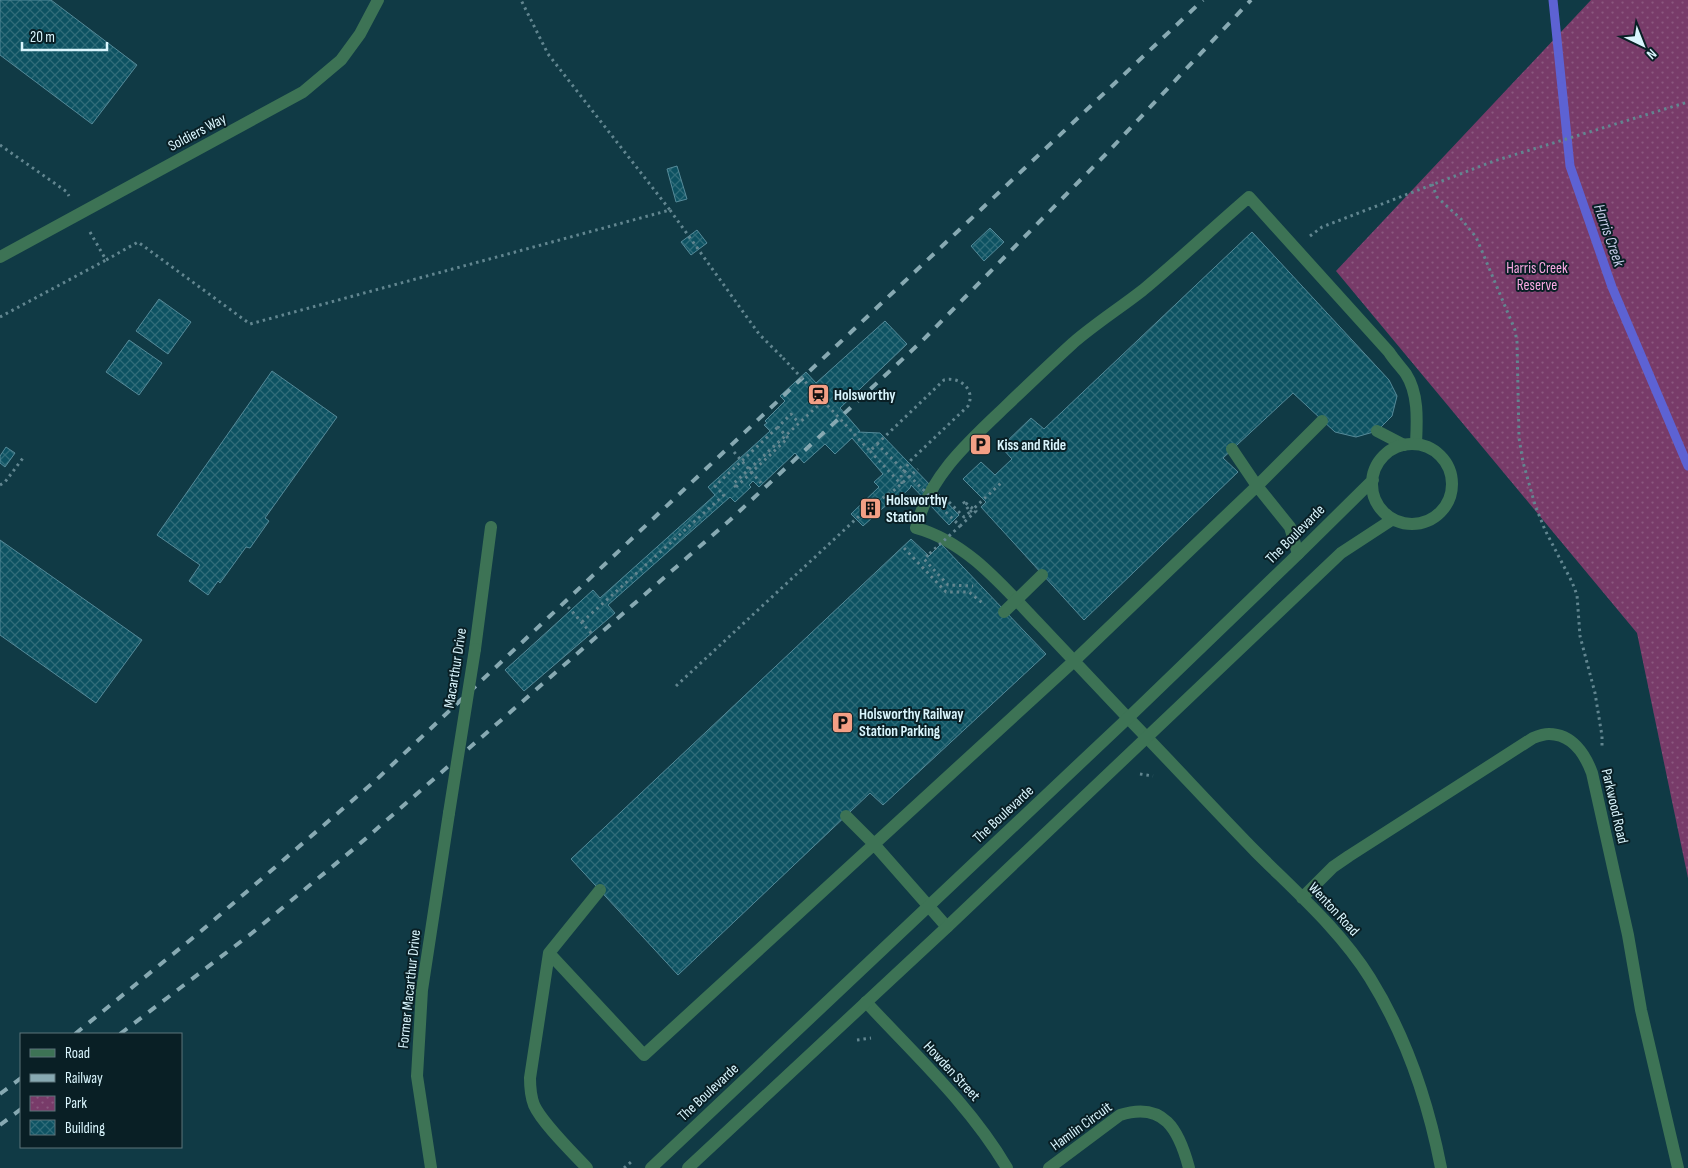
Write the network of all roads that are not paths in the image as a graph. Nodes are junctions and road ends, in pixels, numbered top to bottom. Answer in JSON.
{"nodes":[{"id":1,"x":378,"y":0,"type":"edge"},
{"id":2,"x":0,"y":257,"type":"edge"},
{"id":3,"x":1322,"y":421,"type":"dead end"},
{"id":4,"x":1377,"y":431,"type":"dead end"},
{"id":5,"x":1410,"y":445,"type":"junction"},
{"id":6,"x":1232,"y":449,"type":"dead end"},
{"id":7,"x":1373,"y":480,"type":"junction"},
{"id":8,"x":1257,"y":486,"type":"junction"},
{"id":9,"x":1393,"y":519,"type":"junction"},
{"id":10,"x":491,"y":527,"type":"dead end"},
{"id":11,"x":1298,"y":554,"type":"junction"},
{"id":12,"x":1042,"y":575,"type":"dead end"},
{"id":13,"x":1004,"y":612,"type":"dead end"},
{"id":14,"x":1074,"y":660,"type":"junction"},
{"id":15,"x":1128,"y":718,"type":"junction"},
{"id":16,"x":1146,"y":737,"type":"junction"},
{"id":17,"x":449,"y":813,"type":"joint"},
{"id":18,"x":846,"y":816,"type":"dead end"},
{"id":19,"x":873,"y":843,"type":"junction"},
{"id":20,"x":600,"y":890,"type":"dead end"},
{"id":21,"x":1302,"y":898,"type":"junction"},
{"id":22,"x":929,"y":906,"type":"junction"},
{"id":23,"x":948,"y":926,"type":"junction"},
{"id":24,"x":549,"y":953,"type":"junction"},
{"id":25,"x":866,"y":1002,"type":"junction"},
{"id":26,"x":431,"y":1168,"type":"edge"},
{"id":27,"x":587,"y":1168,"type":"edge"},
{"id":28,"x":651,"y":1168,"type":"edge"},
{"id":29,"x":688,"y":1168,"type":"edge"},
{"id":30,"x":1007,"y":1168,"type":"edge"},
{"id":31,"x":1049,"y":1168,"type":"edge"},
{"id":32,"x":1190,"y":1168,"type":"edge"},
{"id":33,"x":1441,"y":1168,"type":"edge"},
{"id":34,"x":1678,"y":1168,"type":"edge"}],
"edges":[{"from":1,"to":2,"type":"street","name":"Soldiers Way"},
{"from":3,"to":8,"type":"street"},
{"from":4,"to":5,"type":"street"},
{"from":5,"to":7,"type":"street"},
{"from":5,"to":9,"type":"street"},
{"from":5,"to":14,"type":"street","name":"Wenton Road"},
{"from":6,"to":8,"type":"street"},
{"from":7,"to":9,"type":"street"},
{"from":7,"to":11,"type":"street","name":"The Boulevarde"},
{"from":8,"to":11,"type":"street"},
{"from":8,"to":14,"type":"street"},
{"from":9,"to":16,"type":"street"},
{"from":10,"to":17,"type":"street","name":"Macarthur Drive","bridge":true},
{"from":11,"to":15,"type":"street","name":"The Boulevarde"},
{"from":12,"to":13,"type":"street","bridge":true},
{"from":14,"to":15,"type":"street","name":"Wenton Road"},
{"from":14,"to":19,"type":"street"},
{"from":15,"to":16,"type":"street","name":"Wenton Road"},
{"from":15,"to":22,"type":"street","name":"The Boulevarde"},
{"from":16,"to":21,"type":"street","name":"Wenton Road"},
{"from":16,"to":23,"type":"street"},
{"from":17,"to":26,"type":"street","name":"Former Macarthur Drive"},
{"from":18,"to":19,"type":"street"},
{"from":19,"to":22,"type":"street"},
{"from":19,"to":24,"type":"street"},
{"from":20,"to":24,"type":"street"},
{"from":21,"to":33,"type":"street","name":"Wenton Road"},
{"from":21,"to":34,"type":"street","name":"Parkwood Road"},
{"from":22,"to":23,"type":"street"},
{"from":22,"to":28,"type":"street","name":"The Boulevarde"},
{"from":23,"to":25,"type":"street"},
{"from":24,"to":27,"type":"street"},
{"from":25,"to":29,"type":"street"},
{"from":25,"to":30,"type":"street","name":"Howden Street"},
{"from":31,"to":32,"type":"street","name":"Hamlin Circuit"}]}
